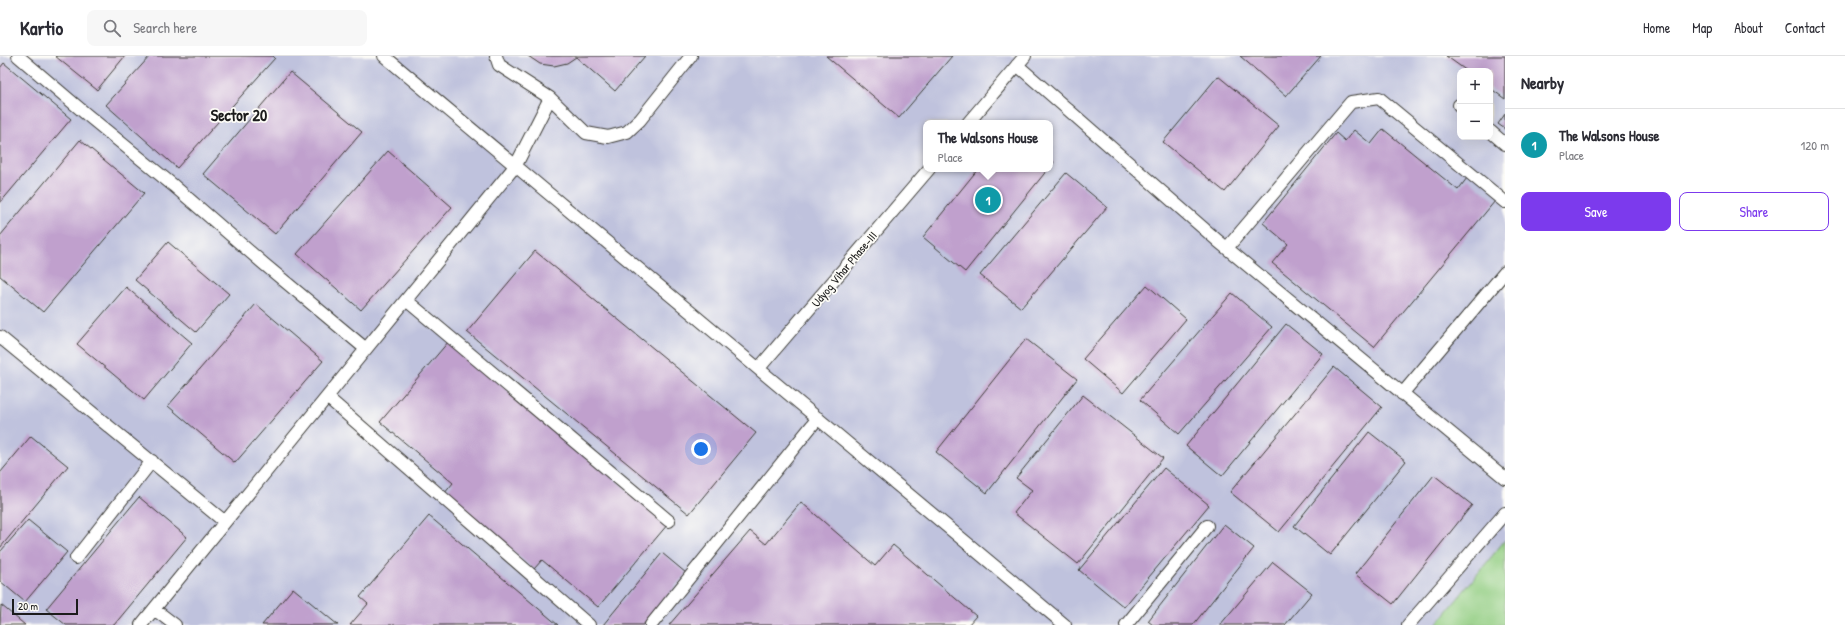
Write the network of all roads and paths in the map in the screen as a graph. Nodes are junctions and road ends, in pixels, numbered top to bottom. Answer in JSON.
{"nodes":[{"id":1,"x":18,"y":56,"type":"edge"},
{"id":2,"x":384,"y":56,"type":"edge"},
{"id":3,"x":496,"y":56,"type":"edge"},
{"id":4,"x":691,"y":56,"type":"edge"},
{"id":5,"x":1021,"y":60,"type":"edge"},
{"id":6,"x":550,"y":98,"type":"junction"},
{"id":7,"x":971,"y":120,"type":"edge"},
{"id":8,"x":1493,"y":134,"type":"edge"},
{"id":9,"x":1505,"y":144,"type":"edge"},
{"id":10,"x":516,"y":165,"type":"junction"},
{"id":11,"x":926,"y":172,"type":"edge"},
{"id":12,"x":1505,"y":202,"type":"edge"},
{"id":13,"x":1227,"y":248,"type":"junction"},
{"id":14,"x":1505,"y":272,"type":"edge"},
{"id":15,"x":406,"y":300,"type":"junction"},
{"id":16,"x":0,"y":337,"type":"edge"},
{"id":17,"x":366,"y":349,"type":"junction"},
{"id":18,"x":759,"y":368,"type":"junction"},
{"id":19,"x":1402,"y":394,"type":"junction"},
{"id":20,"x":327,"y":397,"type":"junction"},
{"id":21,"x":818,"y":418,"type":"junction"},
{"id":22,"x":152,"y":461,"type":"junction"},
{"id":23,"x":1505,"y":478,"type":"edge"},
{"id":24,"x":1505,"y":513,"type":"edge"},
{"id":25,"x":669,"y":521,"type":"dead end"},
{"id":26,"x":225,"y":522,"type":"junction"},
{"id":27,"x":1207,"y":526,"type":"dead end"},
{"id":28,"x":76,"y":558,"type":"dead end"},
{"id":29,"x":154,"y":609,"type":"junction"},
{"id":30,"x":141,"y":625,"type":"edge"},
{"id":31,"x":175,"y":625,"type":"edge"},
{"id":32,"x":589,"y":625,"type":"edge"},
{"id":33,"x":651,"y":625,"type":"edge"},
{"id":34,"x":1065,"y":625,"type":"edge"},
{"id":35,"x":1126,"y":625,"type":"edge"},
{"id":36,"x":1408,"y":625,"type":"edge"}],
"edges":[{"from":1,"to":17,"type":"lane"},
{"from":2,"to":10,"type":"lane"},
{"from":3,"to":6,"type":"lane"},
{"from":4,"to":6,"type":"lane"},
{"from":5,"to":7,"type":"lane"},
{"from":5,"to":13,"type":"lane"},
{"from":6,"to":10,"type":"lane"},
{"from":8,"to":9,"type":"lane"},
{"from":10,"to":15,"type":"lane"},
{"from":10,"to":18,"type":"lane"},
{"from":11,"to":18,"type":"lane","name":"Udyog Vihar Phase-III"},
{"from":12,"to":13,"type":"lane"},
{"from":13,"to":19,"type":"lane"},
{"from":14,"to":19,"type":"lane"},
{"from":15,"to":17,"type":"lane"},
{"from":15,"to":25,"type":"lane"},
{"from":16,"to":22,"type":"lane"},
{"from":17,"to":20,"type":"lane"},
{"from":18,"to":21,"type":"lane"},
{"from":19,"to":23,"type":"lane"},
{"from":20,"to":26,"type":"lane"},
{"from":20,"to":32,"type":"lane"},
{"from":21,"to":33,"type":"lane"},
{"from":21,"to":34,"type":"lane"},
{"from":22,"to":26,"type":"lane"},
{"from":22,"to":28,"type":"lane"},
{"from":24,"to":36,"type":"lane"},
{"from":26,"to":29,"type":"lane"},
{"from":27,"to":35,"type":"lane"},
{"from":29,"to":30,"type":"lane"},
{"from":29,"to":31,"type":"lane"}]}
